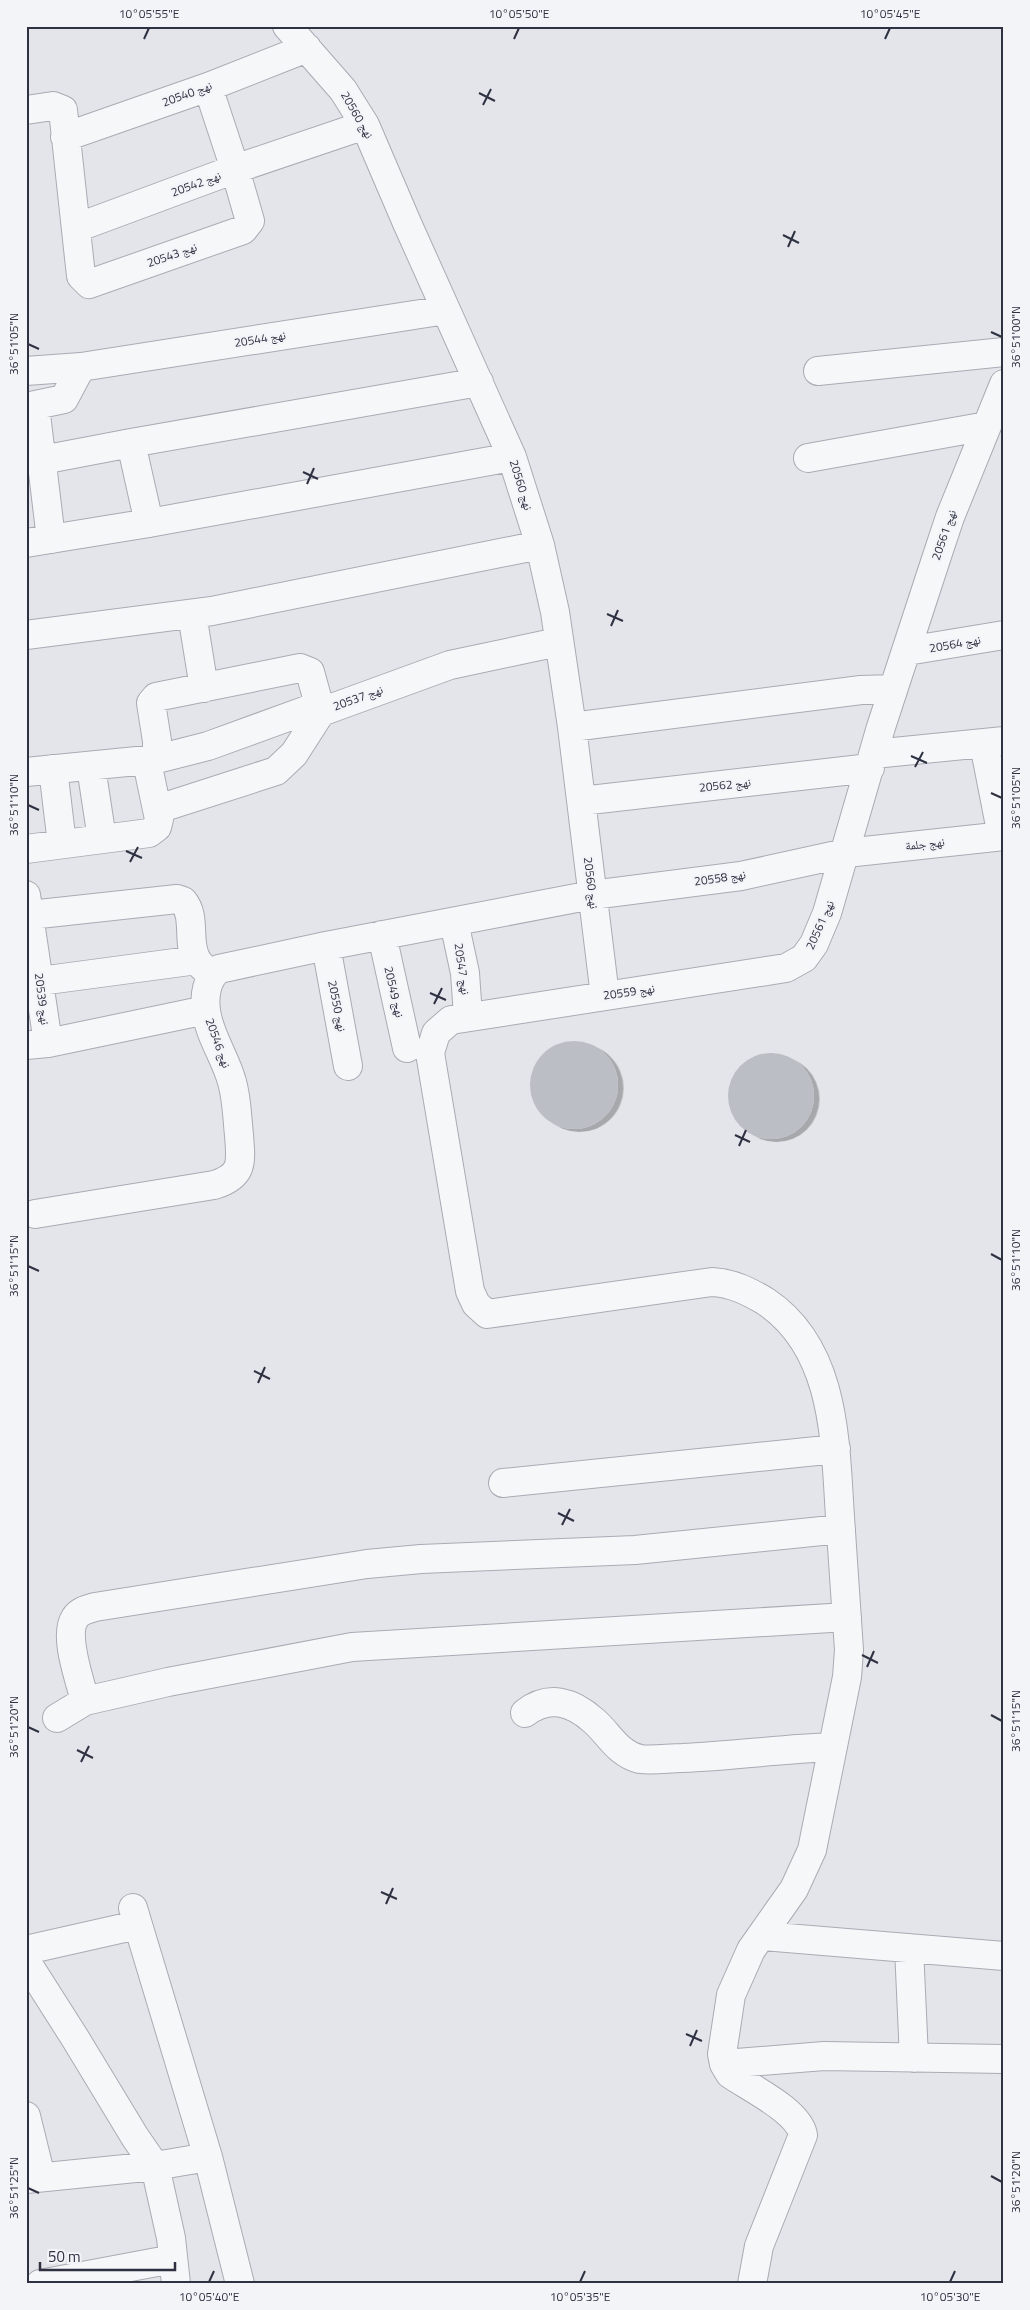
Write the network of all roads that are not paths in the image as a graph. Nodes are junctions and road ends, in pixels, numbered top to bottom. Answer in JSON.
{"nodes":[{"id":1,"x":288,"y":26,"type":"edge"},
{"id":2,"x":307,"y":48,"type":"junction"},
{"id":3,"x":208,"y":87,"type":"junction"},
{"id":4,"x":26,"y":110,"type":"edge"},
{"id":5,"x":365,"y":125,"type":"junction"},
{"id":6,"x":65,"y":137,"type":"junction"},
{"id":7,"x":235,"y":169,"type":"junction"},
{"id":8,"x":76,"y":228,"type":"junction"},
{"id":9,"x":446,"y":310,"type":"junction"},
{"id":10,"x":1004,"y":352,"type":"edge"},
{"id":11,"x":80,"y":370,"type":"junction"},
{"id":12,"x":26,"y":371,"type":"edge"},
{"id":13,"x":818,"y":371,"type":"dead end"},
{"id":14,"x":480,"y":382,"type":"junction"},
{"id":15,"x":1004,"y":384,"type":"edge"},
{"id":16,"x":31,"y":407,"type":"edge"},
{"id":17,"x":987,"y":426,"type":"junction"},
{"id":18,"x":131,"y":443,"type":"junction"},
{"id":19,"x":512,"y":457,"type":"junction"},
{"id":20,"x":808,"y":458,"type":"dead end"},
{"id":21,"x":42,"y":460,"type":"junction"},
{"id":22,"x":149,"y":523,"type":"junction"},
{"id":23,"x":39,"y":541,"type":"edge"},
{"id":24,"x":540,"y":545,"type":"junction"},
{"id":25,"x":192,"y":614,"type":"junction"},
{"id":26,"x":1004,"y":635,"type":"edge"},
{"id":27,"x":26,"y":636,"type":"edge"},
{"id":28,"x":558,"y":642,"type":"junction"},
{"id":29,"x":907,"y":651,"type":"junction"},
{"id":30,"x":204,"y":688,"type":"junction"},
{"id":31,"x":893,"y":689,"type":"junction"},
{"id":32,"x":320,"y":709,"type":"junction"},
{"id":33,"x":578,"y":726,"type":"junction"},
{"id":34,"x":994,"y":742,"type":"edge"},
{"id":35,"x":152,"y":760,"type":"junction"},
{"id":36,"x":872,"y":761,"type":"junction"},
{"id":37,"x":90,"y":767,"type":"junction"},
{"id":38,"x":53,"y":770,"type":"junction"},
{"id":39,"x":26,"y":772,"type":"edge"},
{"id":40,"x":581,"y":801,"type":"junction"},
{"id":41,"x":158,"y":810,"type":"junction"},
{"id":42,"x":1003,"y":836,"type":"edge"},
{"id":43,"x":102,"y":839,"type":"junction"},
{"id":44,"x":62,"y":844,"type":"junction"},
{"id":45,"x":26,"y":849,"type":"edge"},
{"id":46,"x":846,"y":853,"type":"junction"},
{"id":47,"x":592,"y":895,"type":"junction"},
{"id":48,"x":28,"y":905,"type":"edge"},
{"id":49,"x":454,"y":922,"type":"junction"},
{"id":50,"x":382,"y":935,"type":"junction"},
{"id":51,"x":326,"y":946,"type":"junction"},
{"id":52,"x":804,"y":958,"type":"joint"},
{"id":53,"x":204,"y":967,"type":"junction"},
{"id":54,"x":40,"y":981,"type":"junction"},
{"id":55,"x":605,"y":996,"type":"junction"},
{"id":56,"x":206,"y":1010,"type":"junction"},
{"id":57,"x":459,"y":1018,"type":"junction"},
{"id":58,"x":37,"y":1044,"type":"edge"},
{"id":59,"x":407,"y":1048,"type":"dead end"},
{"id":60,"x":348,"y":1066,"type":"dead end"},
{"id":61,"x":35,"y":1214,"type":"dead end"},
{"id":62,"x":836,"y":1450,"type":"junction"},
{"id":63,"x":503,"y":1483,"type":"dead end"},
{"id":64,"x":841,"y":1529,"type":"junction"},
{"id":65,"x":847,"y":1616,"type":"junction"},
{"id":66,"x":85,"y":1701,"type":"junction"},
{"id":67,"x":526,"y":1713,"type":"dead end"},
{"id":68,"x":57,"y":1718,"type":"dead end"},
{"id":69,"x":831,"y":1748,"type":"junction"},
{"id":70,"x":762,"y":1936,"type":"junction"},
{"id":71,"x":909,"y":1948,"type":"junction"},
{"id":72,"x":26,"y":1950,"type":"edge"},
{"id":73,"x":1004,"y":1956,"type":"edge"},
{"id":74,"x":26,"y":1961,"type":"edge"},
{"id":75,"x":914,"y":2058,"type":"junction"},
{"id":76,"x":1004,"y":2059,"type":"edge"},
{"id":77,"x":724,"y":2064,"type":"junction"},
{"id":78,"x":26,"y":2116,"type":"edge"},
{"id":79,"x":208,"y":2157,"type":"junction"},
{"id":80,"x":155,"y":2166,"type":"junction"},
{"id":81,"x":34,"y":2178,"type":"edge"},
{"id":82,"x":174,"y":2272,"type":"edge"},
{"id":83,"x":40,"y":2284,"type":"edge"},
{"id":84,"x":240,"y":2284,"type":"edge"},
{"id":85,"x":752,"y":2284,"type":"edge"}],
"edges":[{"from":1,"to":2,"type":"street","name":"نهج 20560"},
{"from":2,"to":3,"type":"street","name":"نهج 20540"},
{"from":2,"to":5,"type":"street","name":"نهج 20560"},
{"from":3,"to":6,"type":"street","name":"نهج 20540"},
{"from":3,"to":7,"type":"street","name":"نهج 20542"},
{"from":4,"to":6,"type":"street"},
{"from":5,"to":7,"type":"street"},
{"from":5,"to":9,"type":"street","name":"نهج 20560"},
{"from":6,"to":8,"type":"street"},
{"from":7,"to":8,"type":"street","name":"نهج 20542"},
{"from":7,"to":8,"type":"street","name":"نهج 20543"},
{"from":9,"to":11,"type":"street","name":"نهج 20544"},
{"from":9,"to":14,"type":"street","name":"نهج 20560"},
{"from":10,"to":13,"type":"street"},
{"from":11,"to":12,"type":"street","name":"نهج 20544"},
{"from":11,"to":16,"type":"street"},
{"from":14,"to":18,"type":"street"},
{"from":14,"to":19,"type":"street","name":"نهج 20560"},
{"from":15,"to":17,"type":"street","name":"نهج 20561"},
{"from":16,"to":21,"type":"street"},
{"from":17,"to":20,"type":"street"},
{"from":17,"to":29,"type":"street","name":"نهج 20561"},
{"from":18,"to":21,"type":"street"},
{"from":18,"to":22,"type":"street"},
{"from":19,"to":22,"type":"street"},
{"from":19,"to":24,"type":"street","name":"نهج 20560"},
{"from":21,"to":23,"type":"street"},
{"from":22,"to":23,"type":"street"},
{"from":24,"to":25,"type":"street"},
{"from":24,"to":28,"type":"street","name":"نهج 20560"},
{"from":25,"to":27,"type":"street"},
{"from":25,"to":30,"type":"street"},
{"from":26,"to":29,"type":"street","name":"نهج 20564"},
{"from":28,"to":32,"type":"street","name":"نهج 20537"},
{"from":28,"to":33,"type":"street","name":"نهج 20560"},
{"from":29,"to":31,"type":"street","name":"نهج 20561"},
{"from":30,"to":32,"type":"street"},
{"from":30,"to":35,"type":"street"},
{"from":31,"to":33,"type":"street"},
{"from":31,"to":36,"type":"street","name":"نهج 20561"},
{"from":32,"to":35,"type":"street"},
{"from":32,"to":41,"type":"street","name":"نهج 20537"},
{"from":33,"to":40,"type":"street","name":"نهج 20560"},
{"from":34,"to":36,"type":"street","name":"نهج 20562"},
{"from":34,"to":42,"type":"street"},
{"from":35,"to":37,"type":"street"},
{"from":35,"to":41,"type":"street"},
{"from":36,"to":40,"type":"street","name":"نهج 20562"},
{"from":36,"to":46,"type":"street","name":"نهج 20561"},
{"from":37,"to":38,"type":"street"},
{"from":37,"to":43,"type":"street"},
{"from":38,"to":39,"type":"street"},
{"from":38,"to":44,"type":"street"},
{"from":40,"to":47,"type":"street","name":"نهج 20560"},
{"from":41,"to":43,"type":"street"},
{"from":42,"to":46,"type":"street","name":"نهج جلمة"},
{"from":43,"to":44,"type":"street"},
{"from":44,"to":45,"type":"street"},
{"from":46,"to":47,"type":"street","name":"نهج 20558"},
{"from":46,"to":52,"type":"street","name":"نهج 20561"},
{"from":47,"to":49,"type":"street"},
{"from":47,"to":55,"type":"street","name":"نهج 20560"},
{"from":48,"to":53,"type":"street","name":"نهج 20546"},
{"from":48,"to":54,"type":"street","name":"نهج 20539"},
{"from":49,"to":50,"type":"street"},
{"from":49,"to":57,"type":"street","name":"نهج 20547"},
{"from":50,"to":51,"type":"street"},
{"from":50,"to":59,"type":"street","name":"نهج 20549"},
{"from":51,"to":53,"type":"street"},
{"from":51,"to":60,"type":"street","name":"نهج 20550"},
{"from":52,"to":55,"type":"street","name":"نهج 20559"},
{"from":53,"to":54,"type":"street"},
{"from":53,"to":56,"type":"street","name":"نهج 20546"},
{"from":54,"to":58,"type":"street","name":"نهج 20539"},
{"from":55,"to":57,"type":"street","name":"نهج 20559"},
{"from":56,"to":58,"type":"street"},
{"from":56,"to":61,"type":"street","name":"نهج 20546"},
{"from":57,"to":62,"type":"street"},
{"from":62,"to":63,"type":"street"},
{"from":62,"to":64,"type":"street"},
{"from":64,"to":65,"type":"street"},
{"from":64,"to":66,"type":"street"},
{"from":65,"to":66,"type":"street"},
{"from":65,"to":69,"type":"street"},
{"from":66,"to":68,"type":"street"},
{"from":67,"to":69,"type":"street"},
{"from":69,"to":70,"type":"street"},
{"from":70,"to":71,"type":"street"},
{"from":70,"to":77,"type":"street"},
{"from":71,"to":73,"type":"street"},
{"from":71,"to":75,"type":"street"},
{"from":72,"to":79,"type":"street"},
{"from":74,"to":80,"type":"street"},
{"from":75,"to":76,"type":"street"},
{"from":75,"to":77,"type":"street"},
{"from":77,"to":85,"type":"street"},
{"from":78,"to":81,"type":"street"},
{"from":79,"to":80,"type":"street"},
{"from":79,"to":84,"type":"street"},
{"from":80,"to":81,"type":"street"},
{"from":80,"to":82,"type":"street"},
{"from":82,"to":83,"type":"street"}]}
